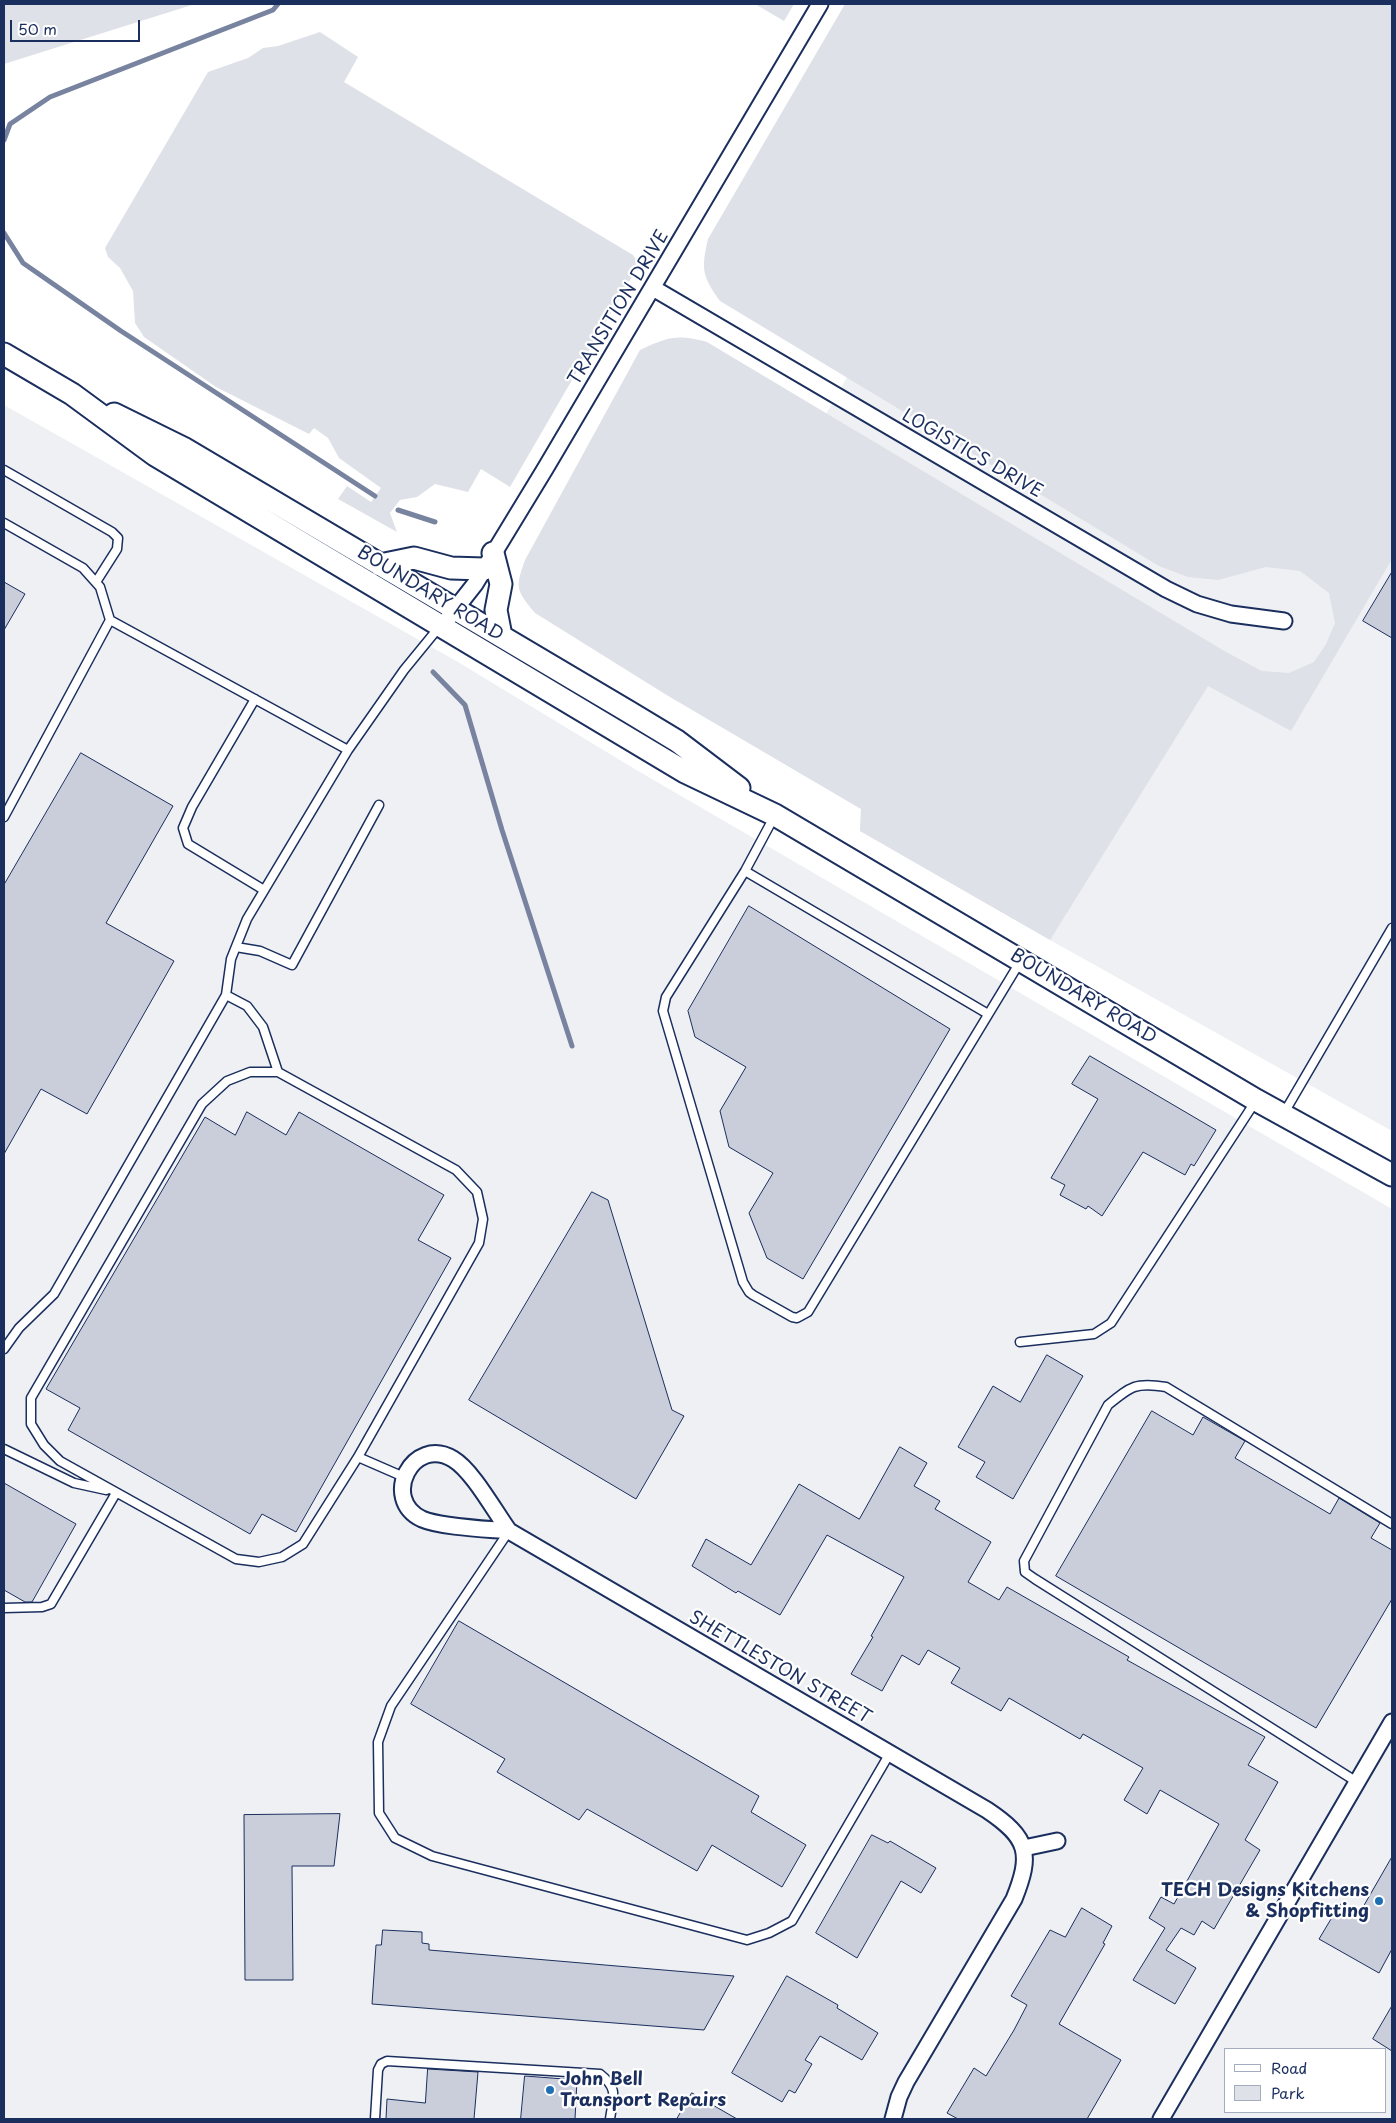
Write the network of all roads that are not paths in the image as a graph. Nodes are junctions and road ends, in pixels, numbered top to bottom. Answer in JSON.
{"nodes":[{"id":1,"x":820,"y":4,"type":"edge"},
{"id":2,"x":653,"y":288,"type":"junction"},
{"id":3,"x":4,"y":354,"type":"edge"},
{"id":4,"x":72,"y":394,"type":"junction"},
{"id":5,"x":4,"y":470,"type":"edge"},
{"id":6,"x":4,"y":523,"type":"edge"},
{"id":7,"x":488,"y":561,"type":"junction"},
{"id":8,"x":380,"y":565,"type":"junction"},
{"id":9,"x":96,"y":582,"type":"junction"},
{"id":10,"x":455,"y":609,"type":"junction"},
{"id":11,"x":110,"y":620,"type":"junction"},
{"id":12,"x":1284,"y":621,"type":"dead end"},
{"id":13,"x":441,"y":625,"type":"junction"},
{"id":14,"x":501,"y":636,"type":"junction"},
{"id":15,"x":255,"y":699,"type":"junction"},
{"id":16,"x":348,"y":750,"type":"junction"},
{"id":17,"x":379,"y":805,"type":"dead end"},
{"id":18,"x":775,"y":815,"type":"junction"},
{"id":19,"x":4,"y":816,"type":"edge"},
{"id":20,"x":745,"y":871,"type":"junction"},
{"id":21,"x":264,"y":890,"type":"junction"},
{"id":22,"x":1392,"y":928,"type":"edge"},
{"id":23,"x":236,"y":947,"type":"junction"},
{"id":24,"x":1021,"y":960,"type":"junction"},
{"id":25,"x":226,"y":995,"type":"junction"},
{"id":26,"x":988,"y":1014,"type":"junction"},
{"id":27,"x":278,"y":1072,"type":"junction"},
{"id":28,"x":1256,"y":1100,"type":"junction"},
{"id":29,"x":1283,"y":1114,"type":"junction"},
{"id":30,"x":1392,"y":1175,"type":"edge"},
{"id":31,"x":1020,"y":1342,"type":"dead end"},
{"id":32,"x":4,"y":1349,"type":"edge"},
{"id":33,"x":4,"y":1449,"type":"edge"},
{"id":34,"x":358,"y":1457,"type":"junction"},
{"id":35,"x":404,"y":1477,"type":"junction"},
{"id":36,"x":116,"y":1492,"type":"junction"},
{"id":37,"x":1392,"y":1524,"type":"edge"},
{"id":38,"x":509,"y":1531,"type":"junction"},
{"id":39,"x":4,"y":1608,"type":"edge"},
{"id":40,"x":1392,"y":1722,"type":"edge"},
{"id":41,"x":890,"y":1754,"type":"junction"},
{"id":42,"x":1357,"y":1782,"type":"junction"},
{"id":43,"x":1056,"y":1841,"type":"dead end"},
{"id":44,"x":1024,"y":1848,"type":"junction"},
{"id":45,"x":375,"y":2119,"type":"edge"},
{"id":46,"x":610,"y":2119,"type":"edge"},
{"id":47,"x":893,"y":2119,"type":"edge"},
{"id":48,"x":1161,"y":2119,"type":"edge"}],
"edges":[{"from":1,"to":2,"type":"street","name":"TRANSITION DRIVE"},
{"from":2,"to":7,"type":"street","name":"TRANSITION DRIVE"},
{"from":2,"to":12,"type":"street","name":"LOGISTICS DRIVE"},
{"from":3,"to":4,"type":"main road","name":"BOUNDARY ROAD"},
{"from":4,"to":8,"type":"main road","name":"BOUNDARY ROAD"},
{"from":4,"to":13,"type":"main road","name":"BOUNDARY ROAD"},
{"from":5,"to":9,"type":"lane"},
{"from":6,"to":9,"type":"lane"},
{"from":7,"to":8,"type":"main road"},
{"from":7,"to":10,"type":"street","name":"TRANSITION DRIVE"},
{"from":7,"to":14,"type":"main road"},
{"from":8,"to":10,"type":"main road","name":"BOUNDARY ROAD"},
{"from":9,"to":11,"type":"lane"},
{"from":10,"to":13,"type":"street","name":"TRANSITION DRIVE"},
{"from":10,"to":14,"type":"main road","name":"BOUNDARY ROAD"},
{"from":11,"to":15,"type":"lane"},
{"from":11,"to":19,"type":"lane"},
{"from":13,"to":16,"type":"lane"},
{"from":13,"to":18,"type":"main road","name":"BOUNDARY ROAD"},
{"from":14,"to":18,"type":"main road","name":"BOUNDARY ROAD"},
{"from":15,"to":16,"type":"lane"},
{"from":15,"to":21,"type":"lane"},
{"from":16,"to":21,"type":"lane"},
{"from":17,"to":23,"type":"lane"},
{"from":18,"to":20,"type":"lane"},
{"from":18,"to":24,"type":"main road","name":"BOUNDARY ROAD"},
{"from":20,"to":26,"type":"lane"},
{"from":20,"to":26,"type":"lane"},
{"from":21,"to":23,"type":"lane"},
{"from":22,"to":29,"type":"lane"},
{"from":23,"to":25,"type":"lane"},
{"from":24,"to":26,"type":"lane"},
{"from":24,"to":28,"type":"main road","name":"BOUNDARY ROAD"},
{"from":25,"to":27,"type":"lane"},
{"from":25,"to":32,"type":"lane"},
{"from":27,"to":34,"type":"lane"},
{"from":27,"to":36,"type":"lane"},
{"from":28,"to":29,"type":"main road","name":"BOUNDARY ROAD"},
{"from":28,"to":31,"type":"lane"},
{"from":29,"to":30,"type":"main road","name":"BOUNDARY ROAD"},
{"from":33,"to":36,"type":"lane"},
{"from":34,"to":35,"type":"lane"},
{"from":34,"to":36,"type":"lane"},
{"from":35,"to":38,"type":"street","name":"SHETTLESTON STREET"},
{"from":35,"to":38,"type":"street","name":"SHETTLESTON STREET"},
{"from":36,"to":39,"type":"lane"},
{"from":37,"to":42,"type":"lane"},
{"from":38,"to":41,"type":"street","name":"SHETTLESTON STREET"},
{"from":38,"to":41,"type":"lane"},
{"from":40,"to":42,"type":"street"},
{"from":41,"to":44,"type":"street","name":"SHETTLESTON STREET"},
{"from":42,"to":48,"type":"street"},
{"from":43,"to":44,"type":"street"},
{"from":44,"to":47,"type":"street"},
{"from":45,"to":46,"type":"lane"}]}
